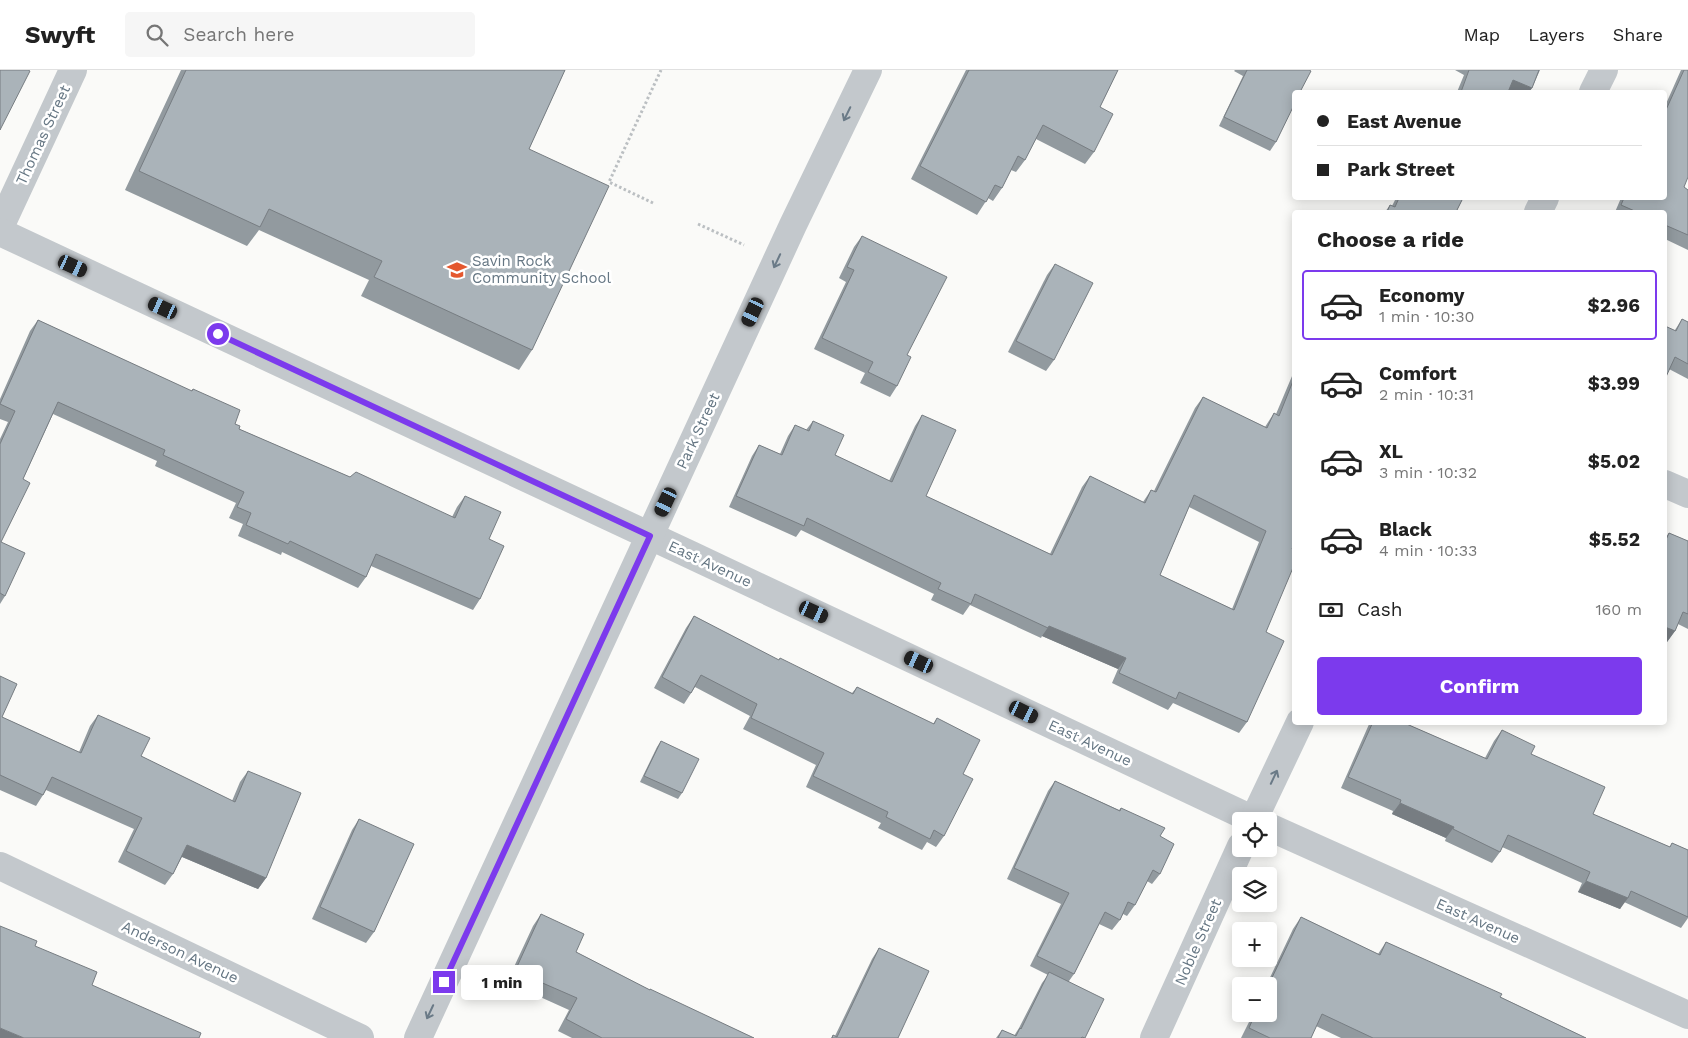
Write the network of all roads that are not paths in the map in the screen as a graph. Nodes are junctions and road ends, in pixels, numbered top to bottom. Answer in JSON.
{"nodes":[{"id":1,"x":73,"y":70,"type":"edge"},
{"id":2,"x":868,"y":70,"type":"edge"},
{"id":3,"x":1604,"y":70,"type":"edge"},
{"id":4,"x":1594,"y":90,"type":"edge"},
{"id":5,"x":0,"y":227,"type":"edge"},
{"id":6,"x":0,"y":232,"type":"edge"},
{"id":7,"x":1667,"y":485,"type":"edge"},
{"id":8,"x":1688,"y":494,"type":"edge"},
{"id":9,"x":650,"y":536,"type":"junction"},
{"id":10,"x":1299,"y":725,"type":"edge"},
{"id":11,"x":1237,"y":812,"type":"edge"},
{"id":12,"x":1262,"y":812,"type":"edge"},
{"id":13,"x":1277,"y":831,"type":"edge"},
{"id":14,"x":1236,"y":857,"type":"edge"},
{"id":15,"x":0,"y":866,"type":"edge"},
{"id":16,"x":1688,"y":1015,"type":"edge"},
{"id":17,"x":360,"y":1038,"type":"edge"},
{"id":18,"x":418,"y":1038,"type":"edge"},
{"id":19,"x":1154,"y":1038,"type":"edge"}],
"edges":[{"from":1,"to":5,"type":"street","name":"Thomas Street"},
{"from":2,"to":9,"type":"street","name":"Park Street","one_way":true},
{"from":3,"to":4,"type":"street"},
{"from":6,"to":9,"type":"street","name":"East Avenue"},
{"from":7,"to":8,"type":"street"},
{"from":9,"to":11,"type":"street","name":"East Avenue"},
{"from":9,"to":18,"type":"street","name":"Park Street","one_way":true},
{"from":12,"to":10,"type":"street","one_way":true},
{"from":13,"to":16,"type":"street","name":"East Avenue"},
{"from":14,"to":19,"type":"street","name":"Noble Street"},
{"from":15,"to":17,"type":"street","name":"Anderson Avenue"}]}
